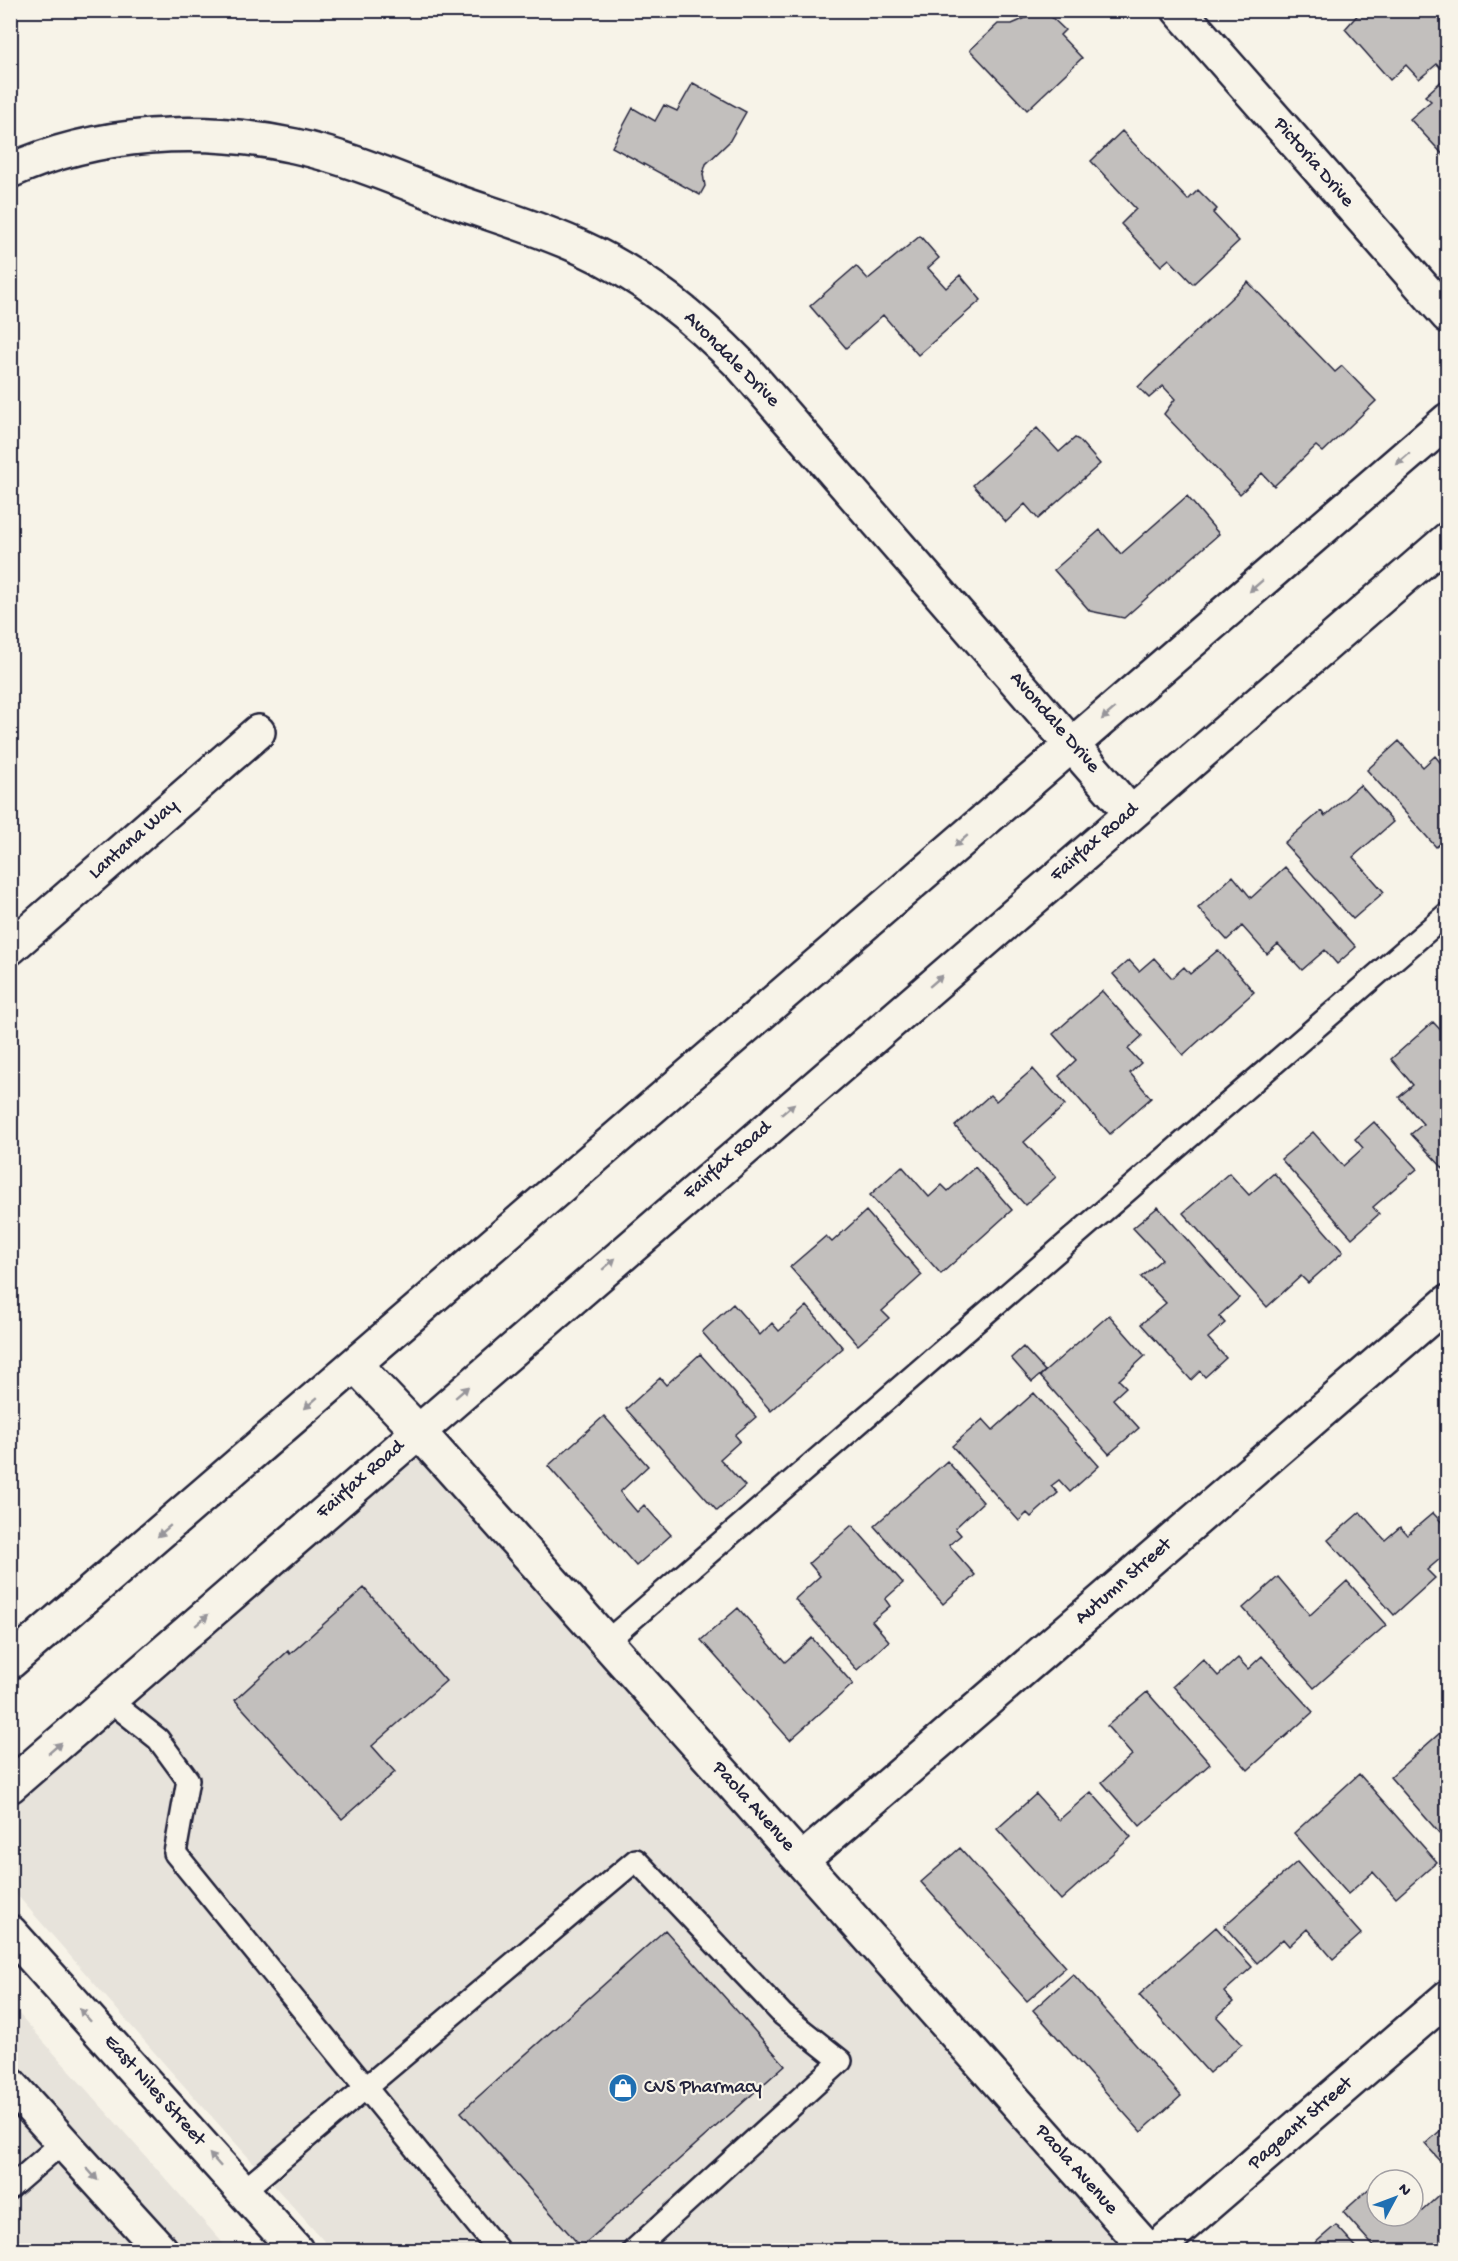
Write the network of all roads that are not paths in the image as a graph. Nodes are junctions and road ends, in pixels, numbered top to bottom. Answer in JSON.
{"nodes":[{"id":1,"x":1179,"y":10,"type":"edge"},
{"id":2,"x":10,"y":171,"type":"edge"},
{"id":3,"x":1448,"y":316,"type":"edge"},
{"id":4,"x":1448,"y":420,"type":"edge"},
{"id":5,"x":1448,"y":539,"type":"edge"},
{"id":6,"x":258,"y":732,"type":"dead end"},
{"id":7,"x":1074,"y":744,"type":"junction"},
{"id":8,"x":1130,"y":812,"type":"junction"},
{"id":9,"x":1448,"y":913,"type":"edge"},
{"id":10,"x":10,"y":948,"type":"edge"},
{"id":11,"x":1448,"y":1302,"type":"edge"},
{"id":12,"x":355,"y":1365,"type":"junction"},
{"id":13,"x":418,"y":1431,"type":"junction"},
{"id":14,"x":606,"y":1642,"type":"junction"},
{"id":15,"x":10,"y":1662,"type":"edge"},
{"id":16,"x":110,"y":1700,"type":"junction"},
{"id":17,"x":10,"y":1786,"type":"edge"},
{"id":18,"x":801,"y":1861,"type":"junction"},
{"id":19,"x":10,"y":1932,"type":"edge"},
{"id":20,"x":1448,"y":1997,"type":"edge"},
{"id":21,"x":10,"y":2084,"type":"edge"},
{"id":22,"x":366,"y":2088,"type":"junction"},
{"id":23,"x":63,"y":2142,"type":"junction"},
{"id":24,"x":10,"y":2188,"type":"edge"},
{"id":25,"x":243,"y":2191,"type":"junction"},
{"id":26,"x":161,"y":2250,"type":"edge"},
{"id":27,"x":296,"y":2250,"type":"edge"},
{"id":28,"x":498,"y":2250,"type":"edge"},
{"id":29,"x":634,"y":2250,"type":"edge"},
{"id":30,"x":1148,"y":2250,"type":"edge"},
{"id":31,"x":1155,"y":2250,"type":"edge"}],
"edges":[{"from":1,"to":3,"type":"street","name":"Pictoria Drive"},
{"from":2,"to":7,"type":"street","name":"Avondale Drive"},
{"from":4,"to":7,"type":"street","one_way":true},
{"from":5,"to":8,"type":"street","name":"Fairfax Road"},
{"from":6,"to":10,"type":"street","name":"Lantana Way"},
{"from":7,"to":8,"type":"street","name":"Avondale Drive"},
{"from":7,"to":12,"type":"street","one_way":true},
{"from":13,"to":8,"type":"street","name":"Fairfax Road","one_way":true},
{"from":9,"to":14,"type":"lane"},
{"from":11,"to":18,"type":"street","name":"Autumn Street"},
{"from":12,"to":13,"type":"street","name":"Paola Avenue"},
{"from":12,"to":15,"type":"street","one_way":true},
{"from":13,"to":14,"type":"street","name":"Paola Avenue"},
{"from":16,"to":13,"type":"street","name":"Fairfax Road","one_way":true},
{"from":14,"to":18,"type":"street","name":"Paola Avenue"},
{"from":17,"to":16,"type":"street","name":"Fairfax Road","one_way":true},
{"from":16,"to":22,"type":"lane"},
{"from":18,"to":30,"type":"street","name":"Paola Avenue"},
{"from":25,"to":19,"type":"street","name":"East Niles Street","one_way":true},
{"from":20,"to":31,"type":"street","name":"Pageant Street"},
{"from":21,"to":23,"type":"street"},
{"from":22,"to":25,"type":"lane"},
{"from":22,"to":28,"type":"lane"},
{"from":22,"to":29,"type":"lane"},
{"from":23,"to":24,"type":"lane"},
{"from":23,"to":26,"type":"street","one_way":true},
{"from":25,"to":27,"type":"street","name":"East Niles Street"}]}
